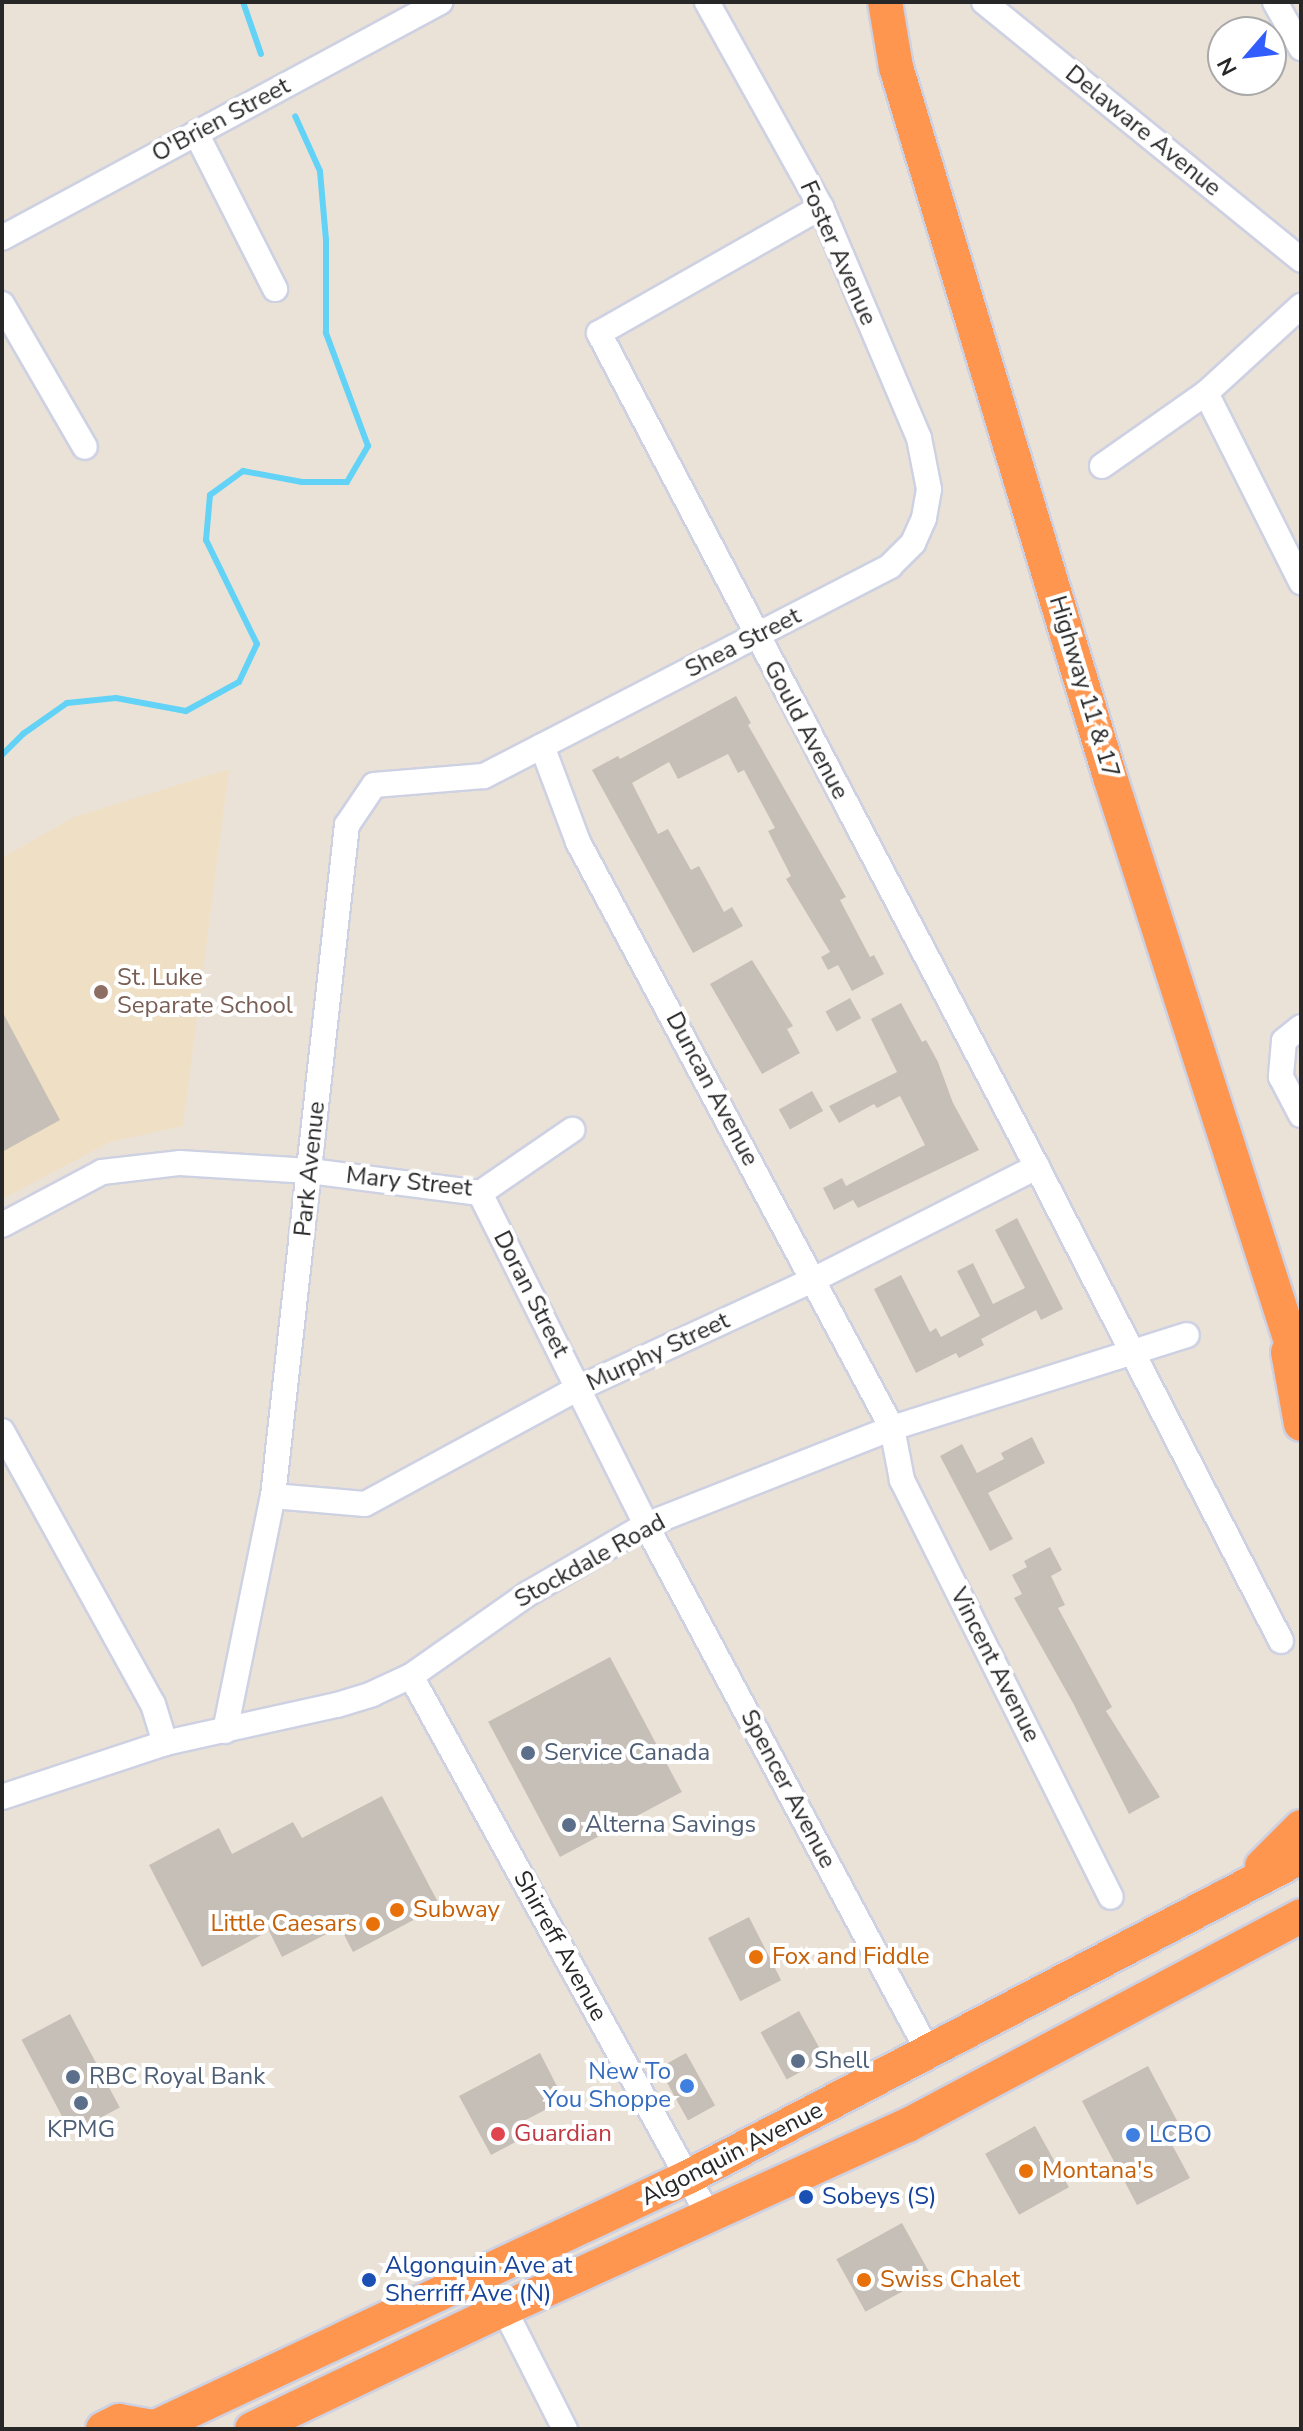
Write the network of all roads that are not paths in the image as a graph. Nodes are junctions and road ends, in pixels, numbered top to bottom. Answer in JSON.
{"nodes":[{"id":1,"x":440,"y":2,"type":"edge"},
{"id":2,"x":707,"y":2,"type":"edge"},
{"id":3,"x":866,"y":2,"type":"edge"},
{"id":4,"x":885,"y":2,"type":"edge"},
{"id":5,"x":984,"y":2,"type":"edge"},
{"id":6,"x":1275,"y":2,"type":"edge"},
{"id":7,"x":1301,"y":48,"type":"edge"},
{"id":8,"x":896,"y":67,"type":"junction"},
{"id":9,"x":196,"y":133,"type":"junction"},
{"id":10,"x":821,"y":207,"type":"junction"},
{"id":11,"x":2,"y":238,"type":"edge"},
{"id":12,"x":1301,"y":260,"type":"edge"},
{"id":13,"x":275,"y":289,"type":"dead end"},
{"id":14,"x":2,"y":304,"type":"edge"},
{"id":15,"x":1301,"y":306,"type":"edge"},
{"id":16,"x":1206,"y":393,"type":"junction"},
{"id":17,"x":85,"y":447,"type":"dead end"},
{"id":18,"x":1102,"y":466,"type":"dead end"},
{"id":19,"x":924,"y":518,"type":"joint"},
{"id":20,"x":1301,"y":582,"type":"edge"},
{"id":21,"x":756,"y":637,"type":"junction"},
{"id":22,"x":542,"y":746,"type":"junction"},
{"id":23,"x":1292,"y":1034,"type":"edge"},
{"id":24,"x":1301,"y":1115,"type":"edge"},
{"id":25,"x":572,"y":1130,"type":"dead end"},
{"id":26,"x":1037,"y":1167,"type":"junction"},
{"id":27,"x":310,"y":1171,"type":"junction"},
{"id":28,"x":480,"y":1193,"type":"junction"},
{"id":29,"x":2,"y":1225,"type":"edge"},
{"id":30,"x":815,"y":1279,"type":"junction"},
{"id":31,"x":1280,"y":1304,"type":"junction"},
{"id":32,"x":1187,"y":1335,"type":"dead end"},
{"id":33,"x":1133,"y":1352,"type":"junction"},
{"id":34,"x":1301,"y":1353,"type":"edge"},
{"id":35,"x":1301,"y":1373,"type":"edge"},
{"id":36,"x":1301,"y":1387,"type":"edge"},
{"id":37,"x":579,"y":1388,"type":"junction"},
{"id":38,"x":1301,"y":1424,"type":"edge"},
{"id":39,"x":892,"y":1428,"type":"junction"},
{"id":40,"x":2,"y":1431,"type":"edge"},
{"id":41,"x":273,"y":1496,"type":"junction"},
{"id":42,"x":646,"y":1525,"type":"junction"},
{"id":43,"x":1281,"y":1641,"type":"dead end"},
{"id":44,"x":411,"y":1676,"type":"junction"},
{"id":45,"x":225,"y":1731,"type":"junction"},
{"id":46,"x":165,"y":1743,"type":"junction"},
{"id":47,"x":2,"y":1797,"type":"edge"},
{"id":48,"x":1301,"y":1827,"type":"edge"},
{"id":49,"x":1301,"y":1857,"type":"edge"},
{"id":50,"x":1237,"y":1891,"type":"junction"},
{"id":51,"x":1111,"y":1897,"type":"dead end"},
{"id":52,"x":1301,"y":1916,"type":"edge"},
{"id":53,"x":1301,"y":1943,"type":"edge"},
{"id":54,"x":1205,"y":1967,"type":"junction"},
{"id":55,"x":929,"y":2053,"type":"junction"},
{"id":56,"x":688,"y":2177,"type":"junction"},
{"id":57,"x":709,"y":2216,"type":"junction"},
{"id":58,"x":504,"y":2309,"type":"junction"},
{"id":59,"x":152,"y":2428,"type":"edge"},
{"id":60,"x":103,"y":2429,"type":"edge"},
{"id":61,"x":252,"y":2429,"type":"edge"},
{"id":62,"x":565,"y":2429,"type":"edge"}],
"edges":[{"from":1,"to":9,"type":"street","name":"O'Brien Street"},
{"from":2,"to":10,"type":"street","name":"Foster Avenue"},
{"from":3,"to":8,"type":"highway","name":"Highway 11 & 17"},
{"from":4,"to":8,"type":"highway","name":"Highway 11 & 17"},
{"from":5,"to":12,"type":"street","name":"Delaware Avenue"},
{"from":6,"to":7,"type":"street"},
{"from":8,"to":31,"type":"highway","name":"Highway 11 & 17"},
{"from":9,"to":11,"type":"street","name":"O'Brien Street"},
{"from":9,"to":13,"type":"street"},
{"from":10,"to":19,"type":"street","name":"Foster Avenue"},
{"from":10,"to":21,"type":"street","name":"Gould Avenue"},
{"from":14,"to":17,"type":"street"},
{"from":15,"to":16,"type":"street"},
{"from":16,"to":18,"type":"street"},
{"from":16,"to":20,"type":"street"},
{"from":19,"to":21,"type":"street","name":"Shea Street"},
{"from":21,"to":22,"type":"street","name":"Shea Street"},
{"from":21,"to":26,"type":"street","name":"Gould Avenue"},
{"from":22,"to":27,"type":"street","name":"Park Avenue"},
{"from":22,"to":30,"type":"street","name":"Duncan Avenue"},
{"from":23,"to":24,"type":"street"},
{"from":25,"to":28,"type":"street","name":"Mary Street"},
{"from":26,"to":30,"type":"street","name":"Murphy Street"},
{"from":26,"to":33,"type":"street","name":"Gould Avenue"},
{"from":27,"to":28,"type":"street","name":"Mary Street"},
{"from":27,"to":29,"type":"street","name":"Mary Street"},
{"from":27,"to":41,"type":"street","name":"Park Avenue"},
{"from":28,"to":37,"type":"street","name":"Doran Street"},
{"from":30,"to":37,"type":"street","name":"Murphy Street"},
{"from":30,"to":39,"type":"street","name":"Duncan Avenue"},
{"from":31,"to":34,"type":"highway"},
{"from":31,"to":35,"type":"highway","name":"Highway 11 & 17"},
{"from":31,"to":36,"type":"highway","name":"Highway 11 & 17"},
{"from":31,"to":38,"type":"highway"},
{"from":32,"to":33,"type":"street","name":"Stockdale Road"},
{"from":33,"to":39,"type":"street","name":"Stockdale Road"},
{"from":33,"to":43,"type":"street","name":"Gould Avenue"},
{"from":37,"to":41,"type":"street","name":"Murphy Street"},
{"from":37,"to":42,"type":"street","name":"Doran Street"},
{"from":39,"to":42,"type":"street","name":"Stockdale Road"},
{"from":39,"to":51,"type":"street","name":"Vincent Avenue"},
{"from":40,"to":46,"type":"street"},
{"from":41,"to":45,"type":"street","name":"Park Avenue"},
{"from":42,"to":44,"type":"street","name":"Stockdale Road"},
{"from":42,"to":55,"type":"street","name":"Spencer Avenue"},
{"from":44,"to":45,"type":"street","name":"Stockdale Road"},
{"from":44,"to":56,"type":"street","name":"Shirreff Avenue"},
{"from":45,"to":46,"type":"street","name":"Stockdale Road"},
{"from":46,"to":47,"type":"street","name":"Stockdale Road"},
{"from":48,"to":50,"type":"highway"},
{"from":49,"to":50,"type":"highway","name":"Algonquin Avenue"},
{"from":50,"to":55,"type":"highway","name":"Algonquin Avenue"},
{"from":52,"to":54,"type":"highway","name":"Algonquin Avenue"},
{"from":53,"to":54,"type":"highway"},
{"from":54,"to":57,"type":"highway","name":"Algonquin Avenue"},
{"from":55,"to":56,"type":"highway","name":"Algonquin Avenue"},
{"from":56,"to":57,"type":"street","name":"Shirreff Avenue"},
{"from":56,"to":59,"type":"highway","name":"Algonquin Avenue"},
{"from":57,"to":58,"type":"highway","name":"Algonquin Avenue"},
{"from":58,"to":61,"type":"highway","name":"Algonquin Avenue"},
{"from":58,"to":62,"type":"street"},
{"from":59,"to":60,"type":"highway"}]}
